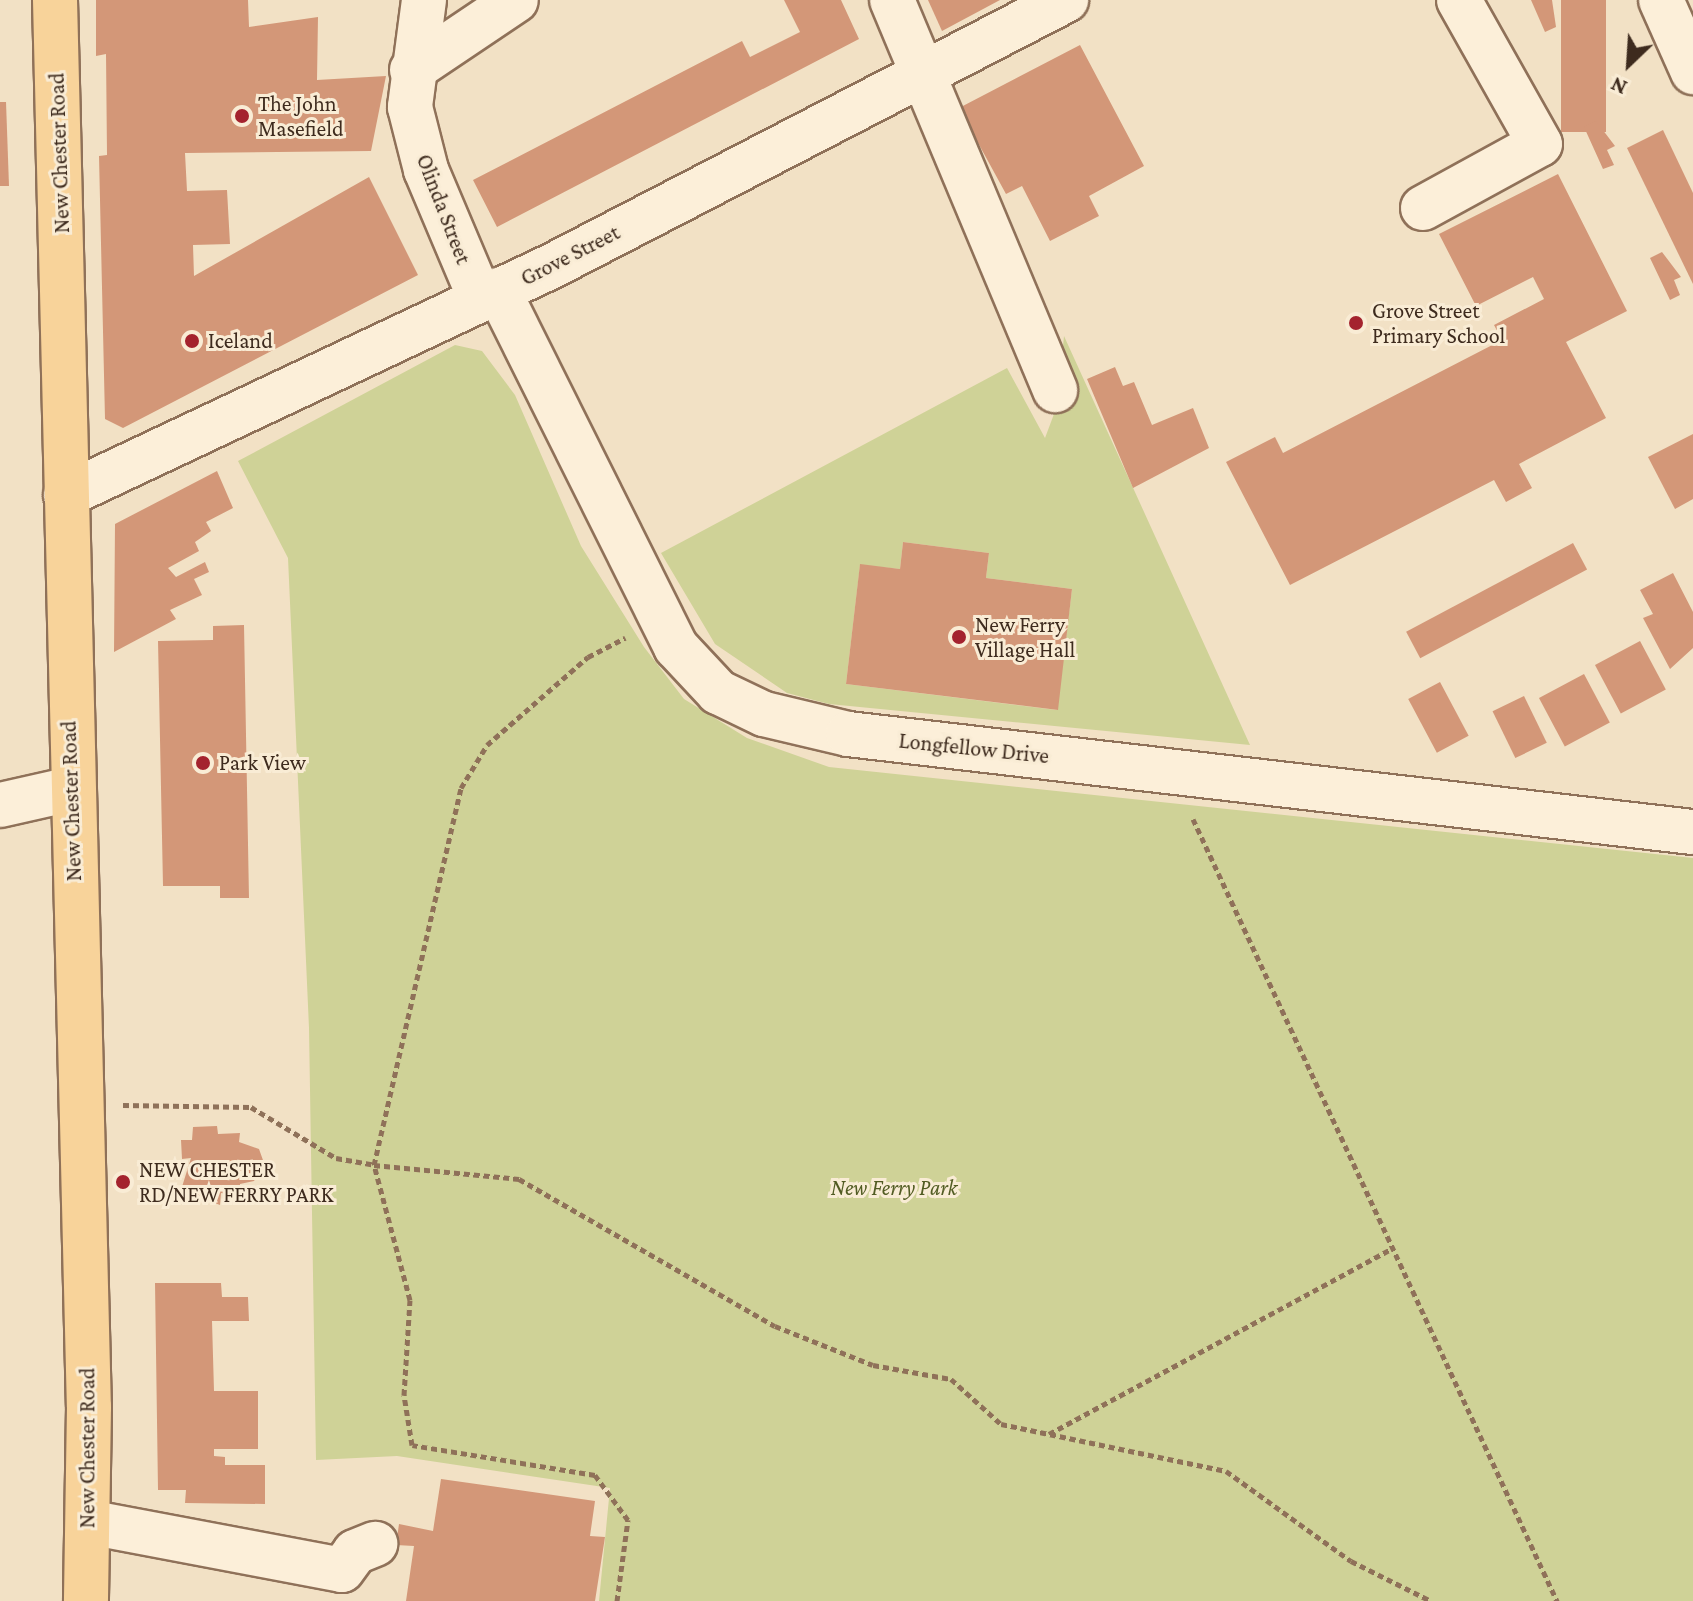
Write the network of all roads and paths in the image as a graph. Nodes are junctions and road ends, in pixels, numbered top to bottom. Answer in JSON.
{"nodes":[{"id":1,"x":55,"y":0,"type":"edge"},
{"id":2,"x":424,"y":0,"type":"edge"},
{"id":3,"x":516,"y":0,"type":"edge"},
{"id":4,"x":892,"y":0,"type":"edge"},
{"id":5,"x":1066,"y":0,"type":"edge"},
{"id":6,"x":1459,"y":0,"type":"edge"},
{"id":7,"x":1661,"y":0,"type":"edge"},
{"id":8,"x":412,"y":70,"type":"junction"},
{"id":9,"x":1693,"y":72,"type":"edge"},
{"id":10,"x":925,"y":73,"type":"junction"},
{"id":11,"x":1423,"y":208,"type":"dead end"},
{"id":12,"x":489,"y":294,"type":"junction"},
{"id":13,"x":1055,"y":390,"type":"dead end"},
{"id":14,"x":66,"y":495,"type":"junction"},
{"id":15,"x":662,"y":619,"type":"junction"},
{"id":16,"x":1202,"y":775,"type":"junction"},
{"id":17,"x":71,"y":789,"type":"junction"},
{"id":18,"x":0,"y":805,"type":"edge"},
{"id":19,"x":1691,"y":821,"type":"edge"},
{"id":20,"x":78,"y":1104,"type":"junction"},
{"id":21,"x":374,"y":1165,"type":"junction"},
{"id":22,"x":1393,"y":1248,"type":"junction"},
{"id":23,"x":1047,"y":1436,"type":"junction"},
{"id":24,"x":88,"y":1522,"type":"junction"},
{"id":25,"x":375,"y":1544,"type":"dead end"},
{"id":26,"x":86,"y":1601,"type":"edge"},
{"id":27,"x":617,"y":1601,"type":"edge"},
{"id":28,"x":1431,"y":1601,"type":"edge"},
{"id":29,"x":1557,"y":1601,"type":"edge"}],
"edges":[{"from":1,"to":14,"type":"main road","name":"New Chester Road"},
{"from":2,"to":8,"type":"street","name":"Olinda Street"},
{"from":3,"to":8,"type":"street"},
{"from":4,"to":10,"type":"street"},
{"from":5,"to":10,"type":"street","name":"Grove Street"},
{"from":6,"to":11,"type":"street"},
{"from":7,"to":9,"type":"street"},
{"from":8,"to":12,"type":"street","name":"Olinda Street"},
{"from":10,"to":12,"type":"street","name":"Grove Street"},
{"from":10,"to":13,"type":"street"},
{"from":12,"to":14,"type":"street","name":"Grove Street"},
{"from":12,"to":15,"type":"street","name":"Longfellow Drive"},
{"from":14,"to":17,"type":"main road","name":"New Chester Road"},
{"from":15,"to":16,"type":"street","name":"Longfellow Drive"},
{"from":15,"to":21,"type":"path"},
{"from":16,"to":19,"type":"street","name":"Longfellow Drive"},
{"from":16,"to":22,"type":"path"},
{"from":17,"to":18,"type":"street"},
{"from":17,"to":20,"type":"main road","name":"New Chester Road"},
{"from":20,"to":21,"type":"path"},
{"from":20,"to":24,"type":"main road","name":"New Chester Road"},
{"from":21,"to":23,"type":"path"},
{"from":21,"to":27,"type":"path"},
{"from":22,"to":23,"type":"path"},
{"from":22,"to":29,"type":"path"},
{"from":23,"to":28,"type":"path"},
{"from":24,"to":25,"type":"street"},
{"from":24,"to":26,"type":"main road","name":"New Chester Road"}]}
